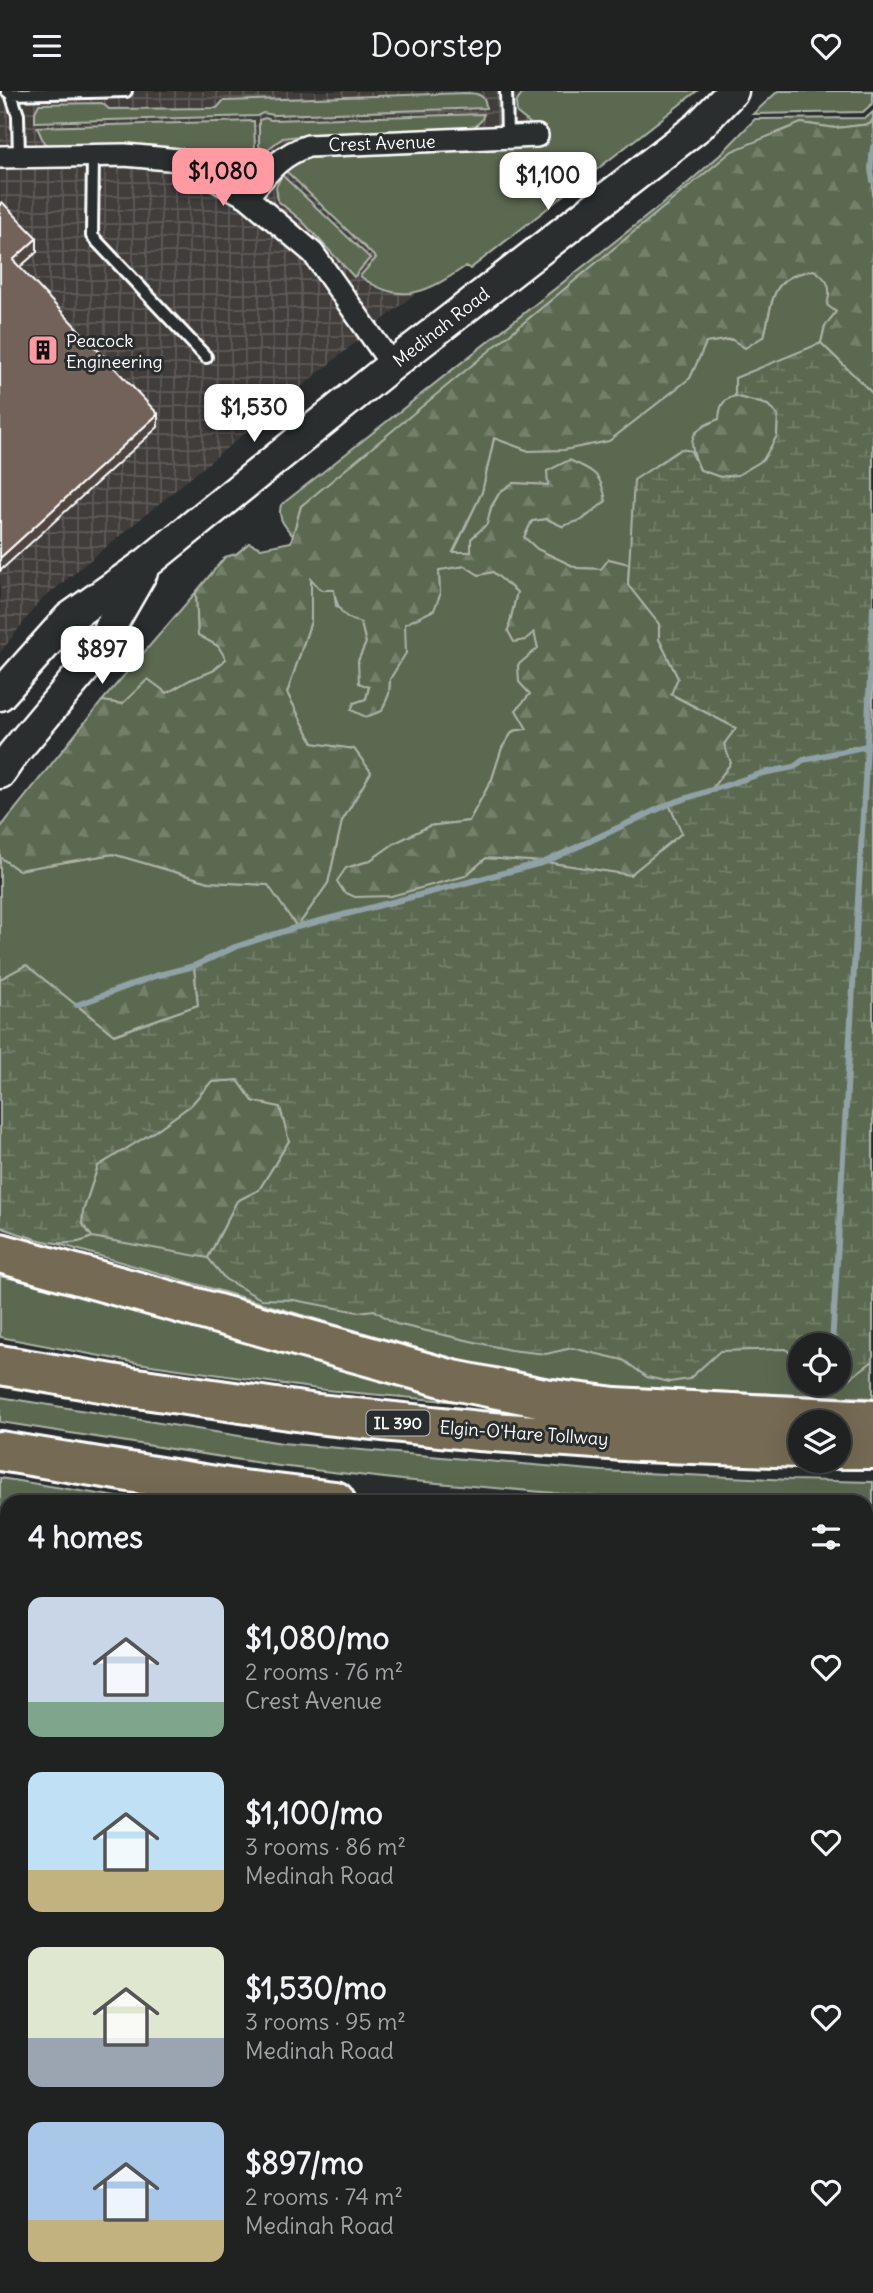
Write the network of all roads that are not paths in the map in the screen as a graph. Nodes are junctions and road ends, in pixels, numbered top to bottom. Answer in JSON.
{"nodes":[{"id":1,"x":126,"y":91,"type":"edge"},
{"id":2,"x":506,"y":91,"type":"edge"},
{"id":3,"x":733,"y":91,"type":"edge"},
{"id":4,"x":9,"y":92,"type":"edge"},
{"id":5,"x":537,"y":136,"type":"dead end"},
{"id":6,"x":507,"y":137,"type":"junction"},
{"id":7,"x":93,"y":156,"type":"junction"},
{"id":8,"x":10,"y":157,"type":"edge"},
{"id":9,"x":247,"y":197,"type":"junction"},
{"id":10,"x":206,"y":357,"type":"dead end"},
{"id":11,"x":392,"y":365,"type":"junction"},
{"id":12,"x":147,"y":563,"type":"junction"},
{"id":13,"x":0,"y":695,"type":"edge"},
{"id":14,"x":0,"y":773,"type":"edge"},
{"id":15,"x":0,"y":1253,"type":"edge"},
{"id":16,"x":0,"y":1365,"type":"edge"},
{"id":17,"x":873,"y":1420,"type":"edge"},
{"id":18,"x":788,"y":1448,"type":"edge"},
{"id":19,"x":851,"y":1449,"type":"edge"},
{"id":20,"x":873,"y":1449,"type":"edge"},
{"id":21,"x":0,"y":1451,"type":"edge"},
{"id":22,"x":284,"y":1495,"type":"edge"}],
"edges":[{"from":1,"to":4,"type":"lane"},
{"from":2,"to":6,"type":"lane"},
{"from":3,"to":11,"type":"main road","name":"Medinah Road"},
{"from":4,"to":8,"type":"lane"},
{"from":5,"to":6,"type":"street","name":"Crest Avenue"},
{"from":6,"to":9,"type":"street","name":"Crest Avenue"},
{"from":7,"to":8,"type":"street"},
{"from":7,"to":9,"type":"street"},
{"from":7,"to":10,"type":"lane"},
{"from":9,"to":11,"type":"street"},
{"from":11,"to":12,"type":"main road","name":"Medinah Road"},
{"from":12,"to":13,"type":"main road","name":"Medinah Road"},
{"from":12,"to":14,"type":"main road","name":"Medinah Road"},
{"from":15,"to":17,"type":"highway"},
{"from":16,"to":18,"type":"highway","name":"Elgin-O'Hare Tollway","number":"IL 390"},
{"from":19,"to":20,"type":"highway"},
{"from":21,"to":22,"type":"highway"}]}
